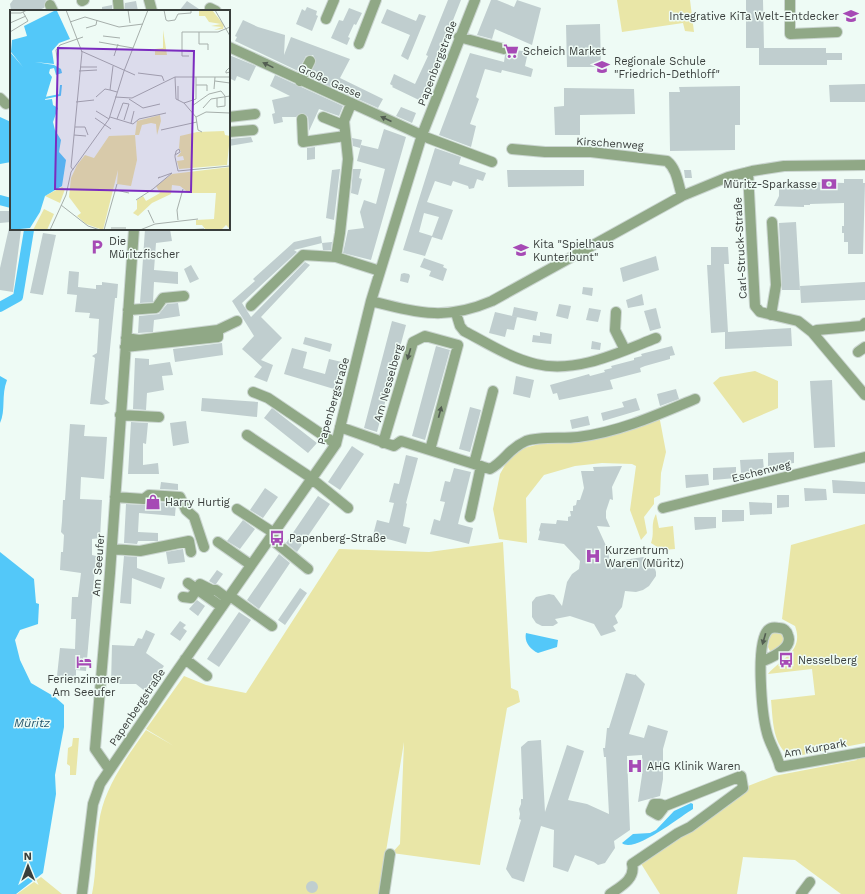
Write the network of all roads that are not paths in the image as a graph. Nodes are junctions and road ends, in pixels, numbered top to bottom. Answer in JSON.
{"nodes":[{"id":1,"x":149,"y":0,"type":"edge"},
{"id":2,"x":334,"y":0,"type":"edge"},
{"id":3,"x":376,"y":0,"type":"edge"},
{"id":4,"x":475,"y":0,"type":"edge"},
{"id":5,"x":790,"y":0,"type":"edge"},
{"id":6,"x":152,"y":10,"type":"edge"},
{"id":7,"x":326,"y":19,"type":"dead end"},
{"id":8,"x":837,"y":32,"type":"dead end"},
{"id":9,"x":459,"y":37,"type":"junction"},
{"id":10,"x":359,"y":44,"type":"dead end"},
{"id":11,"x":230,"y":47,"type":"edge"},
{"id":12,"x":504,"y":49,"type":"dead end"},
{"id":13,"x":310,"y":61,"type":"dead end"},
{"id":14,"x":300,"y":81,"type":"junction"},
{"id":15,"x":352,"y":104,"type":"junction"},
{"id":16,"x":255,"y":114,"type":"dead end"},
{"id":17,"x":230,"y":117,"type":"edge"},
{"id":18,"x":323,"y":117,"type":"dead end"},
{"id":19,"x":302,"y":119,"type":"dead end"},
{"id":20,"x":343,"y":125,"type":"junction"},
{"id":21,"x":253,"y":130,"type":"dead end"},
{"id":22,"x":230,"y":132,"type":"edge"},
{"id":23,"x":422,"y":135,"type":"junction"},
{"id":24,"x":345,"y":136,"type":"junction"},
{"id":25,"x":512,"y":149,"type":"dead end"},
{"id":26,"x":492,"y":162,"type":"dead end"},
{"id":27,"x":865,"y":165,"type":"edge"},
{"id":28,"x":748,"y":172,"type":"junction"},
{"id":29,"x":682,"y":196,"type":"junction"},
{"id":30,"x":772,"y":222,"type":"dead end"},
{"id":31,"x":134,"y":230,"type":"edge"},
{"id":32,"x":336,"y":257,"type":"junction"},
{"id":33,"x":380,"y":271,"type":"junction"},
{"id":34,"x":184,"y":296,"type":"dead end"},
{"id":35,"x":371,"y":301,"type":"junction"},
{"id":36,"x":251,"y":306,"type":"dead end"},
{"id":37,"x":128,"y":310,"type":"junction"},
{"id":38,"x":616,"y":312,"type":"dead end"},
{"id":39,"x":456,"y":313,"type":"junction"},
{"id":40,"x":771,"y":315,"type":"junction"},
{"id":41,"x":237,"y":321,"type":"dead end"},
{"id":42,"x":865,"y":323,"type":"edge"},
{"id":43,"x":812,"y":332,"type":"junction"},
{"id":44,"x":656,"y":338,"type":"dead end"},
{"id":45,"x":126,"y":343,"type":"junction"},
{"id":46,"x":625,"y":350,"type":"junction"},
{"id":47,"x":493,"y":391,"type":"dead end"},
{"id":48,"x":253,"y":392,"type":"dead end"},
{"id":49,"x":865,"y":395,"type":"edge"},
{"id":50,"x":695,"y":399,"type":"dead end"},
{"id":51,"x":120,"y":415,"type":"junction"},
{"id":52,"x":159,"y":417,"type":"dead end"},
{"id":53,"x":340,"y":427,"type":"junction"},
{"id":54,"x":247,"y":435,"type":"dead end"},
{"id":55,"x":383,"y":443,"type":"junction"},
{"id":56,"x":336,"y":444,"type":"junction"},
{"id":57,"x":430,"y":450,"type":"junction"},
{"id":58,"x":865,"y":457,"type":"edge"},
{"id":59,"x":482,"y":467,"type":"junction"},
{"id":60,"x":312,"y":479,"type":"junction"},
{"id":61,"x":116,"y":497,"type":"junction"},
{"id":62,"x":348,"y":508,"type":"dead end"},
{"id":63,"x":663,"y":508,"type":"dead end"},
{"id":64,"x":237,"y":509,"type":"dead end"},
{"id":65,"x":470,"y":517,"type":"dead end"},
{"id":66,"x":272,"y":536,"type":"junction"},
{"id":67,"x":218,"y":542,"type":"dead end"},
{"id":68,"x":204,"y":547,"type":"dead end"},
{"id":69,"x":112,"y":549,"type":"junction"},
{"id":70,"x":191,"y":552,"type":"dead end"},
{"id":71,"x":252,"y":565,"type":"junction"},
{"id":72,"x":308,"y":569,"type":"dead end"},
{"id":73,"x":188,"y":583,"type":"dead end"},
{"id":74,"x":200,"y":587,"type":"junction"},
{"id":75,"x":183,"y":596,"type":"dead end"},
{"id":76,"x":227,"y":600,"type":"junction"},
{"id":77,"x":272,"y":626,"type":"dead end"},
{"id":78,"x":185,"y":660,"type":"junction"},
{"id":79,"x":761,"y":662,"type":"dead end"},
{"id":80,"x":207,"y":676,"type":"dead end"},
{"id":81,"x":865,"y":752,"type":"edge"},
{"id":82,"x":109,"y":769,"type":"junction"},
{"id":83,"x":665,"y":806,"type":"dead end"},
{"id":84,"x":390,"y":854,"type":"dead end"},
{"id":85,"x":810,"y":882,"type":"dead end"},
{"id":86,"x":82,"y":894,"type":"edge"},
{"id":87,"x":384,"y":894,"type":"edge"},
{"id":88,"x":610,"y":894,"type":"edge"},
{"id":89,"x":801,"y":894,"type":"edge"}],
"edges":[{"from":1,"to":6,"type":"street"},
{"from":2,"to":7,"type":"street"},
{"from":3,"to":10,"type":"street"},
{"from":4,"to":9,"type":"street","name":"Papenbergstraße"},
{"from":5,"to":8,"type":"street"},
{"from":9,"to":12,"type":"street"},
{"from":9,"to":23,"type":"street","name":"Papenbergstraße"},
{"from":14,"to":11,"type":"street","name":"Große Gasse","one_way":true},
{"from":13,"to":14,"type":"street"},
{"from":14,"to":15,"type":"street","name":"Große Gasse"},
{"from":15,"to":20,"type":"street"},
{"from":23,"to":15,"type":"street","name":"Große Gasse","one_way":true},
{"from":16,"to":17,"type":"street"},
{"from":18,"to":20,"type":"street"},
{"from":19,"to":24,"type":"street"},
{"from":20,"to":24,"type":"street"},
{"from":21,"to":22,"type":"street"},
{"from":23,"to":26,"type":"street"},
{"from":23,"to":33,"type":"street","name":"Papenbergstraße"},
{"from":24,"to":32,"type":"street"},
{"from":25,"to":29,"type":"street","name":"Kirschenweg"},
{"from":27,"to":28,"type":"street"},
{"from":28,"to":29,"type":"street"},
{"from":28,"to":40,"type":"street","name":"Carl-Struck-Straße"},
{"from":29,"to":39,"type":"street"},
{"from":30,"to":40,"type":"street"},
{"from":31,"to":37,"type":"street","name":"Am Seeufer"},
{"from":32,"to":33,"type":"street"},
{"from":32,"to":36,"type":"street"},
{"from":33,"to":35,"type":"street","name":"Papenbergstraße"},
{"from":34,"to":37,"type":"street"},
{"from":35,"to":39,"type":"street"},
{"from":35,"to":53,"type":"street","name":"Papenbergstraße"},
{"from":37,"to":45,"type":"street","name":"Am Seeufer"},
{"from":38,"to":46,"type":"street"},
{"from":39,"to":46,"type":"street"},
{"from":40,"to":43,"type":"street","name":"Carl-Struck-Straße"},
{"from":41,"to":45,"type":"street"},
{"from":42,"to":43,"type":"street"},
{"from":43,"to":49,"type":"street","name":"Carl-Struck-Straße"},
{"from":44,"to":46,"type":"street"},
{"from":45,"to":51,"type":"street","name":"Am Seeufer"},
{"from":47,"to":59,"type":"street"},
{"from":48,"to":56,"type":"street"},
{"from":50,"to":59,"type":"street"},
{"from":51,"to":52,"type":"street"},
{"from":51,"to":61,"type":"street","name":"Am Seeufer"},
{"from":53,"to":55,"type":"street"},
{"from":53,"to":56,"type":"street","name":"Papenbergstraße"},
{"from":54,"to":60,"type":"street"},
{"from":55,"to":57,"type":"street"},
{"from":57,"to":55,"type":"street","name":"Am Nesselberg","one_way":true},
{"from":56,"to":60,"type":"street","name":"Papenbergstraße"},
{"from":57,"to":59,"type":"street"},
{"from":58,"to":63,"type":"street","name":"Eschenweg"},
{"from":59,"to":65,"type":"street"},
{"from":60,"to":62,"type":"street"},
{"from":60,"to":66,"type":"street","name":"Papenbergstraße"},
{"from":61,"to":68,"type":"street"},
{"from":61,"to":69,"type":"street","name":"Am Seeufer"},
{"from":64,"to":66,"type":"street"},
{"from":66,"to":71,"type":"street","name":"Papenbergstraße"},
{"from":66,"to":72,"type":"street"},
{"from":67,"to":71,"type":"street"},
{"from":69,"to":70,"type":"street"},
{"from":69,"to":82,"type":"street","name":"Am Seeufer"},
{"from":71,"to":76,"type":"street","name":"Papenbergstraße"},
{"from":73,"to":74,"type":"street"},
{"from":74,"to":75,"type":"street"},
{"from":74,"to":76,"type":"street"},
{"from":76,"to":77,"type":"street"},
{"from":76,"to":78,"type":"street","name":"Papenbergstraße"},
{"from":78,"to":80,"type":"street"},
{"from":78,"to":82,"type":"street","name":"Papenbergstraße"},
{"from":79,"to":81,"type":"street","name":"Am Kurpark"},
{"from":82,"to":86,"type":"street"},
{"from":83,"to":88,"type":"street"},
{"from":84,"to":87,"type":"street"},
{"from":85,"to":89,"type":"street"}]}
